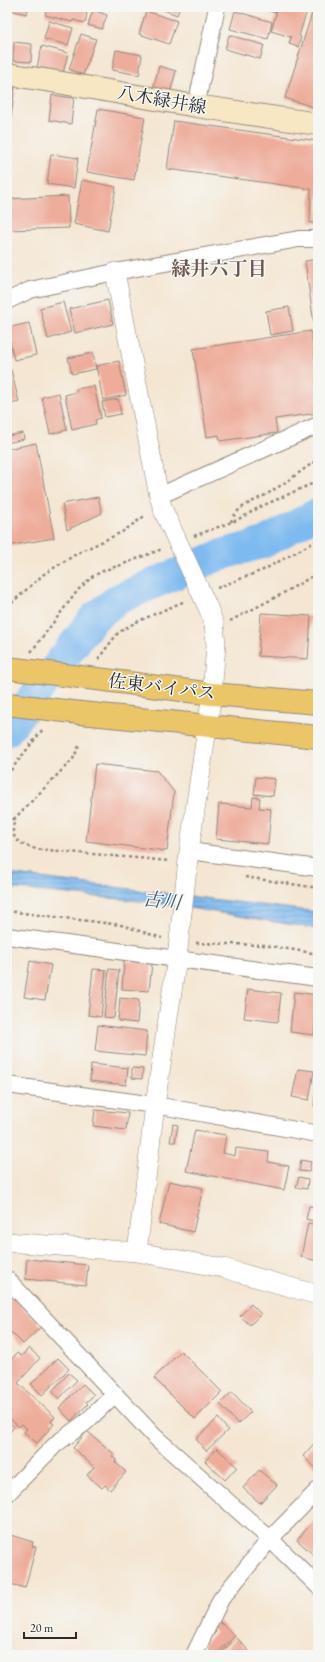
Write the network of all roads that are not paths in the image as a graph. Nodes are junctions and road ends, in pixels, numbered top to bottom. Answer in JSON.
{"nodes":[{"id":1,"x":217,"y":7,"type":"edge"},
{"id":2,"x":7,"y":74,"type":"edge"},
{"id":3,"x":196,"y":106,"type":"junction"},
{"id":4,"x":318,"y":124,"type":"edge"},
{"id":5,"x":318,"y":239,"type":"edge"},
{"id":6,"x":115,"y":272,"type":"junction"},
{"id":7,"x":7,"y":301,"type":"edge"},
{"id":8,"x":318,"y":425,"type":"edge"},
{"id":9,"x":158,"y":507,"type":"junction"},
{"id":10,"x":7,"y":668,"type":"edge"},
{"id":11,"x":212,"y":694,"type":"junction"},
{"id":12,"x":318,"y":703,"type":"edge"},
{"id":13,"x":7,"y":704,"type":"edge"},
{"id":14,"x":207,"y":726,"type":"junction"},
{"id":15,"x":318,"y":737,"type":"edge"},
{"id":16,"x":184,"y":861,"type":"junction"},
{"id":17,"x":318,"y":868,"type":"edge"},
{"id":18,"x":7,"y":936,"type":"edge"},
{"id":19,"x":177,"y":958,"type":"junction"},
{"id":20,"x":318,"y":978,"type":"edge"},
{"id":21,"x":7,"y":1085,"type":"edge"},
{"id":22,"x":155,"y":1105,"type":"junction"},
{"id":23,"x":318,"y":1134,"type":"edge"},
{"id":24,"x":7,"y":1242,"type":"edge"},
{"id":25,"x":137,"y":1252,"type":"junction"},
{"id":26,"x":7,"y":1279,"type":"edge"},
{"id":27,"x":318,"y":1295,"type":"edge"},
{"id":28,"x":115,"y":1394,"type":"junction"},
{"id":29,"x":318,"y":1490,"type":"edge"},
{"id":30,"x":7,"y":1494,"type":"edge"},
{"id":31,"x":270,"y":1539,"type":"junction"},
{"id":32,"x":318,"y":1586,"type":"edge"},
{"id":33,"x":194,"y":1655,"type":"edge"}],
"edges":[{"from":1,"to":3,"type":"street"},
{"from":2,"to":3,"type":"main road","name":"八木緑井線"},
{"from":3,"to":4,"type":"main road","name":"八木緑井線"},
{"from":5,"to":6,"type":"street"},
{"from":6,"to":7,"type":"street"},
{"from":6,"to":9,"type":"street"},
{"from":8,"to":9,"type":"street"},
{"from":9,"to":11,"type":"street","bridge":true},
{"from":10,"to":11,"type":"highway","name":"佐東バイパス","bridge":true},
{"from":11,"to":12,"type":"highway","name":"佐東バイパス"},
{"from":11,"to":14,"type":"street"},
{"from":13,"to":14,"type":"highway","name":"佐東バイパス","bridge":true},
{"from":14,"to":15,"type":"highway","name":"佐東バイパス"},
{"from":14,"to":16,"type":"street"},
{"from":16,"to":17,"type":"street"},
{"from":16,"to":19,"type":"street"},
{"from":18,"to":19,"type":"street"},
{"from":19,"to":20,"type":"street"},
{"from":19,"to":22,"type":"street"},
{"from":21,"to":22,"type":"street"},
{"from":22,"to":23,"type":"street"},
{"from":22,"to":25,"type":"street"},
{"from":24,"to":25,"type":"street"},
{"from":25,"to":27,"type":"street"},
{"from":26,"to":28,"type":"street"},
{"from":28,"to":30,"type":"street"},
{"from":28,"to":31,"type":"street"},
{"from":29,"to":31,"type":"street"},
{"from":31,"to":32,"type":"street"},
{"from":31,"to":33,"type":"street"}]}
